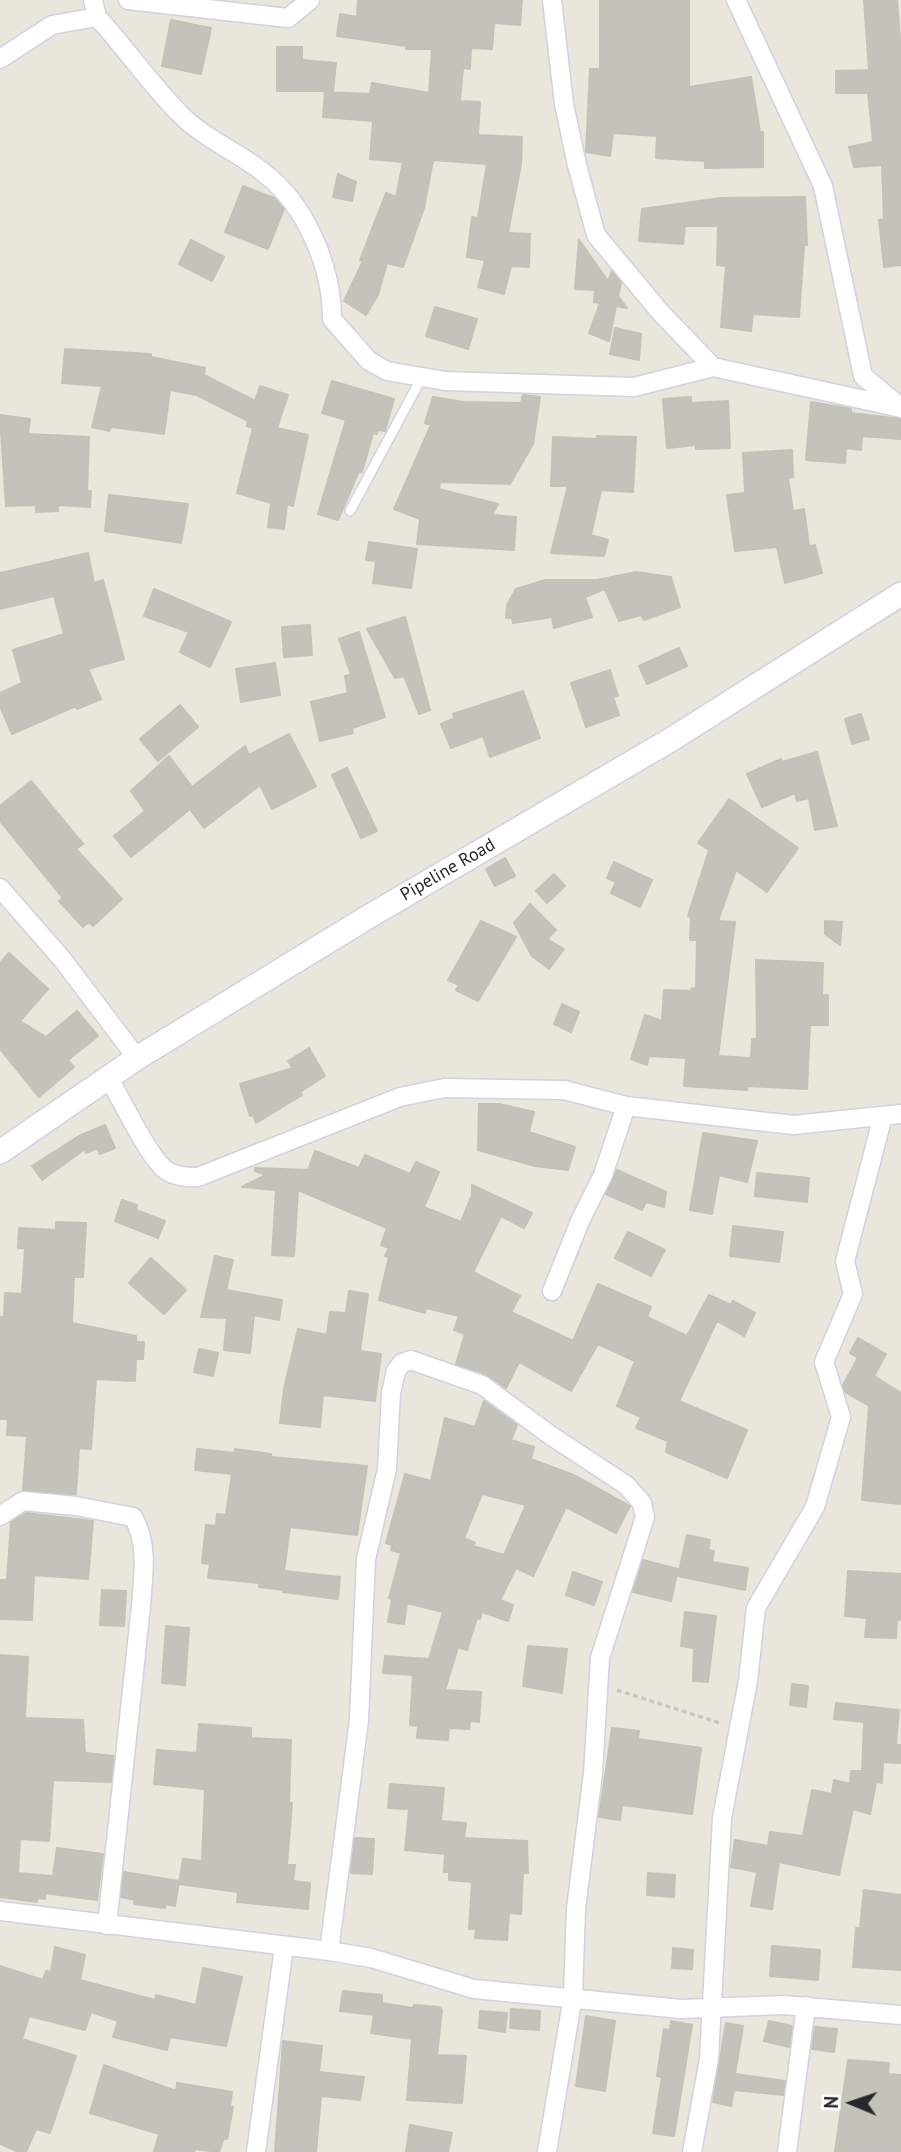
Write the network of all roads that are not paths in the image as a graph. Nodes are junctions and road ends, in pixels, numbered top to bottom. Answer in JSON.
{"nodes":[{"id":1,"x":128,"y":0,"type":"edge"},
{"id":2,"x":310,"y":0,"type":"edge"},
{"id":3,"x":552,"y":0,"type":"edge"},
{"id":4,"x":736,"y":0,"type":"edge"},
{"id":5,"x":94,"y":8,"type":"edge"},
{"id":6,"x":0,"y":59,"type":"edge"},
{"id":7,"x":713,"y":367,"type":"junction"},
{"id":8,"x":422,"y":377,"type":"junction"},
{"id":9,"x":901,"y":408,"type":"edge"},
{"id":10,"x":349,"y":511,"type":"dead end"},
{"id":11,"x":901,"y":594,"type":"edge"},
{"id":12,"x":0,"y":888,"type":"edge"},
{"id":13,"x":137,"y":1058,"type":"junction"},
{"id":14,"x":108,"y":1077,"type":"junction"},
{"id":15,"x":626,"y":1106,"type":"junction"},
{"id":16,"x":892,"y":1115,"type":"edge"},
{"id":17,"x":0,"y":1152,"type":"edge"},
{"id":18,"x":552,"y":1291,"type":"dead end"},
{"id":19,"x":0,"y":1516,"type":"edge"},
{"id":20,"x":0,"y":1912,"type":"edge"},
{"id":21,"x":107,"y":1925,"type":"junction"},
{"id":22,"x":284,"y":1947,"type":"junction"},
{"id":23,"x":330,"y":1951,"type":"junction"},
{"id":24,"x":573,"y":1996,"type":"junction"},
{"id":25,"x":710,"y":2006,"type":"junction"},
{"id":26,"x":806,"y":2006,"type":"junction"},
{"id":27,"x":901,"y":2015,"type":"edge"},
{"id":28,"x":256,"y":2152,"type":"edge"},
{"id":29,"x":547,"y":2152,"type":"edge"},
{"id":30,"x":692,"y":2152,"type":"edge"},
{"id":31,"x":787,"y":2152,"type":"edge"}],
"edges":[{"from":1,"to":2,"type":"street"},
{"from":3,"to":7,"type":"street"},
{"from":4,"to":9,"type":"street"},
{"from":5,"to":6,"type":"street"},
{"from":5,"to":8,"type":"street"},
{"from":7,"to":8,"type":"street"},
{"from":7,"to":9,"type":"street"},
{"from":8,"to":10,"type":"lane"},
{"from":11,"to":13,"type":"street","name":"Pipeline Road"},
{"from":12,"to":13,"type":"street"},
{"from":13,"to":14,"type":"street","name":"Pipeline Road"},
{"from":14,"to":15,"type":"street"},
{"from":14,"to":17,"type":"street","name":"Pipeline Road"},
{"from":15,"to":16,"type":"street"},
{"from":15,"to":18,"type":"street"},
{"from":16,"to":25,"type":"street"},
{"from":19,"to":21,"type":"street"},
{"from":20,"to":21,"type":"street"},
{"from":21,"to":22,"type":"street"},
{"from":22,"to":23,"type":"street"},
{"from":22,"to":28,"type":"street"},
{"from":23,"to":24,"type":"street"},
{"from":23,"to":24,"type":"street"},
{"from":24,"to":25,"type":"street"},
{"from":24,"to":29,"type":"street"},
{"from":25,"to":26,"type":"street"},
{"from":25,"to":30,"type":"street"},
{"from":26,"to":27,"type":"street"},
{"from":26,"to":31,"type":"street"}]}
